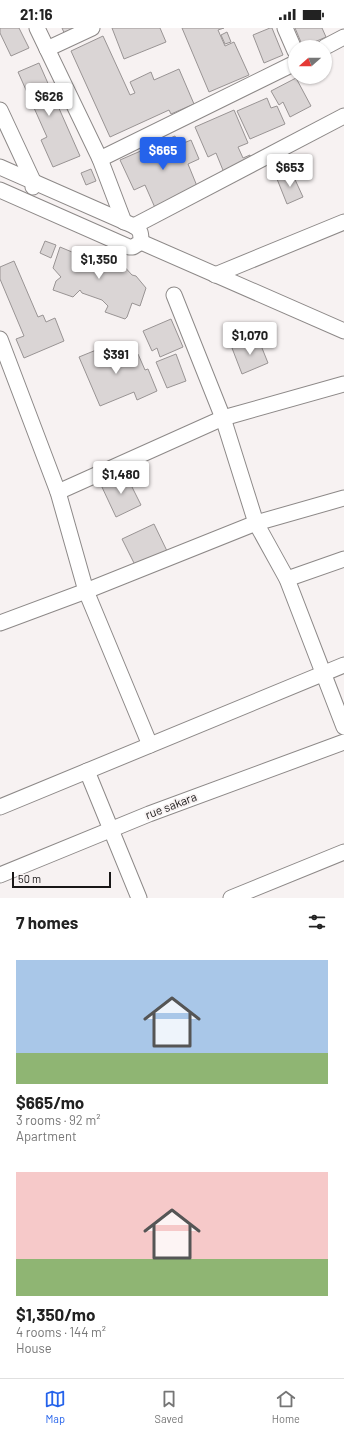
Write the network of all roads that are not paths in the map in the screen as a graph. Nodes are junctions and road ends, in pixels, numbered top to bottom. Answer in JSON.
{"nodes":[{"id":1,"x":37,"y":28,"type":"edge"},
{"id":2,"x":92,"y":28,"type":"edge"},
{"id":3,"x":285,"y":28,"type":"edge"},
{"id":4,"x":344,"y":37,"type":"edge"},
{"id":5,"x":290,"y":40,"type":"edge"},
{"id":6,"x":332,"y":43,"type":"edge"},
{"id":7,"x":48,"y":49,"type":"junction"},
{"id":8,"x":288,"y":66,"type":"edge"},
{"id":9,"x":0,"y":110,"type":"edge"},
{"id":10,"x":344,"y":116,"type":"edge"},
{"id":11,"x":100,"y":159,"type":"junction"},
{"id":12,"x":0,"y":167,"type":"edge"},
{"id":13,"x":34,"y":183,"type":"junction"},
{"id":14,"x":0,"y":190,"type":"edge"},
{"id":15,"x":27,"y":203,"type":"junction"},
{"id":16,"x":344,"y":222,"type":"edge"},
{"id":17,"x":129,"y":224,"type":"junction"},
{"id":18,"x":141,"y":242,"type":"junction"},
{"id":19,"x":215,"y":275,"type":"junction"},
{"id":20,"x":174,"y":295,"type":"dead end"},
{"id":21,"x":344,"y":319,"type":"edge"},
{"id":22,"x":330,"y":325,"type":"junction"},
{"id":23,"x":344,"y":331,"type":"edge"},
{"id":24,"x":0,"y":339,"type":"edge"},
{"id":25,"x":7,"y":373,"type":"edge"},
{"id":26,"x":344,"y":384,"type":"edge"},
{"id":27,"x":223,"y":418,"type":"junction"},
{"id":28,"x":58,"y":492,"type":"junction"},
{"id":29,"x":344,"y":498,"type":"edge"},
{"id":30,"x":256,"y":523,"type":"junction"},
{"id":31,"x":344,"y":559,"type":"edge"},
{"id":32,"x":286,"y":579,"type":"junction"},
{"id":33,"x":86,"y":591,"type":"junction"},
{"id":34,"x":0,"y":623,"type":"edge"},
{"id":35,"x":344,"y":665,"type":"edge"},
{"id":36,"x":323,"y":674,"type":"junction"},
{"id":37,"x":344,"y":727,"type":"edge"},
{"id":38,"x":344,"y":742,"type":"edge"},
{"id":39,"x":150,"y":745,"type":"junction"},
{"id":40,"x":87,"y":771,"type":"junction"},
{"id":41,"x":0,"y":807,"type":"edge"},
{"id":42,"x":111,"y":830,"type":"junction"},
{"id":43,"x":344,"y":852,"type":"edge"},
{"id":44,"x":0,"y":875,"type":"edge"},
{"id":45,"x":139,"y":898,"type":"edge"},
{"id":46,"x":231,"y":898,"type":"edge"}],
"edges":[{"from":1,"to":7,"type":"street"},
{"from":2,"to":7,"type":"street"},
{"from":3,"to":5,"type":"street"},
{"from":4,"to":6,"type":"street"},
{"from":7,"to":11,"type":"street"},
{"from":8,"to":11,"type":"street"},
{"from":9,"to":13,"type":"street"},
{"from":10,"to":17,"type":"street"},
{"from":11,"to":17,"type":"street"},
{"from":12,"to":13,"type":"street"},
{"from":13,"to":15,"type":"street"},
{"from":13,"to":17,"type":"street"},
{"from":14,"to":15,"type":"street"},
{"from":15,"to":18,"type":"street"},
{"from":16,"to":19,"type":"street"},
{"from":17,"to":18,"type":"street"},
{"from":18,"to":19,"type":"street"},
{"from":19,"to":22,"type":"street"},
{"from":20,"to":27,"type":"street"},
{"from":21,"to":22,"type":"street"},
{"from":22,"to":23,"type":"street"},
{"from":24,"to":25,"type":"street"},
{"from":25,"to":28,"type":"street"},
{"from":26,"to":27,"type":"street"},
{"from":27,"to":28,"type":"street"},
{"from":27,"to":30,"type":"street"},
{"from":28,"to":33,"type":"street"},
{"from":29,"to":30,"type":"street"},
{"from":30,"to":32,"type":"street"},
{"from":30,"to":33,"type":"street"},
{"from":31,"to":32,"type":"street"},
{"from":32,"to":36,"type":"street"},
{"from":33,"to":34,"type":"street"},
{"from":33,"to":39,"type":"street"},
{"from":35,"to":36,"type":"street"},
{"from":36,"to":37,"type":"street"},
{"from":36,"to":39,"type":"street"},
{"from":38,"to":42,"type":"street","name":"rue sakara"},
{"from":39,"to":40,"type":"street"},
{"from":40,"to":41,"type":"street"},
{"from":40,"to":42,"type":"street"},
{"from":42,"to":44,"type":"street","name":"rue sakara"},
{"from":42,"to":45,"type":"street"},
{"from":43,"to":46,"type":"street"}]}
